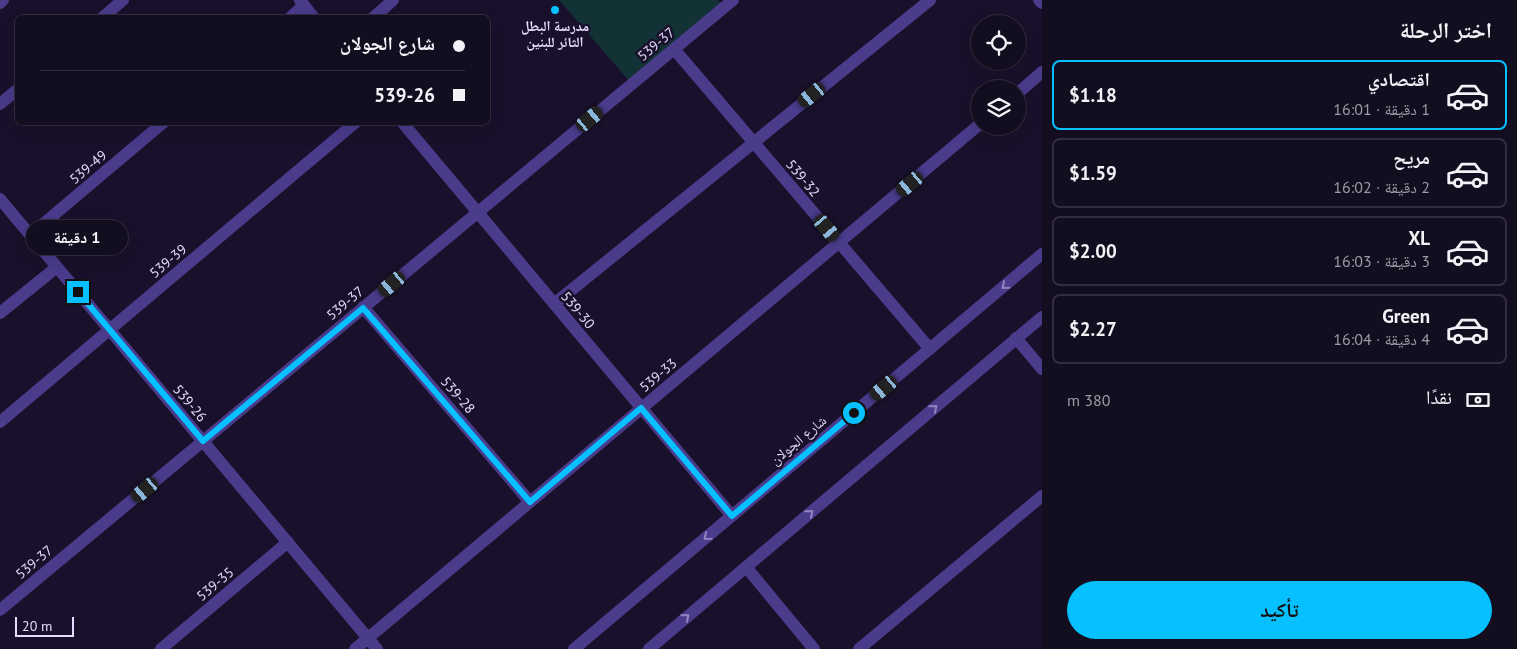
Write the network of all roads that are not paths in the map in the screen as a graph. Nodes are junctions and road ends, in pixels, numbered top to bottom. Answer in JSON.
{"nodes":[{"id":1,"x":3,"y":0,"type":"edge"},
{"id":2,"x":123,"y":0,"type":"edge"},
{"id":3,"x":394,"y":0,"type":"edge"},
{"id":4,"x":930,"y":0,"type":"edge"},
{"id":5,"x":1039,"y":0,"type":"edge"},
{"id":6,"x":725,"y":2,"type":"edge"},
{"id":7,"x":0,"y":3,"type":"edge"},
{"id":8,"x":302,"y":3,"type":"edge"},
{"id":9,"x":1042,"y":3,"type":"edge"},
{"id":10,"x":106,"y":15,"type":"edge"},
{"id":11,"x":292,"y":15,"type":"edge"},
{"id":12,"x":312,"y":15,"type":"edge"},
{"id":13,"x":376,"y":15,"type":"edge"},
{"id":14,"x":674,"y":49,"type":"junction"},
{"id":15,"x":1042,"y":72,"type":"edge"},
{"id":16,"x":1026,"y":86,"type":"edge"},
{"id":17,"x":15,"y":92,"type":"edge"},
{"id":18,"x":0,"y":104,"type":"edge"},
{"id":19,"x":160,"y":125,"type":"edge"},
{"id":20,"x":352,"y":125,"type":"edge"},
{"id":21,"x":405,"y":125,"type":"edge"},
{"id":22,"x":971,"y":132,"type":"edge"},
{"id":23,"x":754,"y":143,"type":"junction"},
{"id":24,"x":0,"y":199,"type":"edge"},
{"id":25,"x":478,"y":212,"type":"junction"},
{"id":26,"x":30,"y":235,"type":"junction"},
{"id":27,"x":839,"y":243,"type":"junction"},
{"id":28,"x":1042,"y":254,"type":"edge"},
{"id":29,"x":57,"y":266,"type":"junction"},
{"id":30,"x":554,"y":304,"type":"junction"},
{"id":31,"x":363,"y":308,"type":"junction"},
{"id":32,"x":0,"y":313,"type":"edge"},
{"id":33,"x":1042,"y":316,"type":"edge"},
{"id":34,"x":110,"y":330,"type":"junction"},
{"id":35,"x":1016,"y":338,"type":"junction"},
{"id":36,"x":930,"y":349,"type":"junction"},
{"id":37,"x":1042,"y":369,"type":"edge"},
{"id":38,"x":641,"y":408,"type":"junction"},
{"id":39,"x":0,"y":422,"type":"edge"},
{"id":40,"x":203,"y":441,"type":"junction"},
{"id":41,"x":1042,"y":496,"type":"edge"},
{"id":42,"x":530,"y":502,"type":"junction"},
{"id":43,"x":732,"y":516,"type":"junction"},
{"id":44,"x":288,"y":542,"type":"junction"},
{"id":45,"x":746,"y":567,"type":"junction"},
{"id":46,"x":0,"y":610,"type":"edge"},
{"id":47,"x":368,"y":638,"type":"junction"},
{"id":48,"x":161,"y":649,"type":"edge"},
{"id":49,"x":355,"y":649,"type":"edge"},
{"id":50,"x":377,"y":649,"type":"edge"},
{"id":51,"x":574,"y":649,"type":"edge"},
{"id":52,"x":649,"y":649,"type":"edge"},
{"id":53,"x":814,"y":649,"type":"edge"},
{"id":54,"x":859,"y":649,"type":"edge"}],
"edges":[{"from":1,"to":7,"type":"street"},
{"from":2,"to":10,"type":"street"},
{"from":3,"to":13,"type":"street"},
{"from":4,"to":23,"type":"street"},
{"from":5,"to":9,"type":"street"},
{"from":6,"to":14,"type":"street","name":"539-37"},
{"from":8,"to":11,"type":"street"},
{"from":8,"to":12,"type":"street"},
{"from":14,"to":23,"type":"street","name":"539-32"},
{"from":14,"to":25,"type":"street","name":"539-37"},
{"from":15,"to":16,"type":"street"},
{"from":17,"to":18,"type":"street"},
{"from":19,"to":26,"type":"street","name":"539-49"},
{"from":20,"to":34,"type":"street","name":"539-39"},
{"from":21,"to":25,"type":"street","name":"539-30"},
{"from":22,"to":27,"type":"street","name":"539-33"},
{"from":23,"to":27,"type":"street","name":"539-32"},
{"from":23,"to":30,"type":"street"},
{"from":24,"to":26,"type":"street","name":"539-26"},
{"from":25,"to":30,"type":"street","name":"539-30"},
{"from":25,"to":31,"type":"street","name":"539-37"},
{"from":26,"to":29,"type":"street","name":"539-26"},
{"from":27,"to":36,"type":"street","name":"539-32"},
{"from":27,"to":38,"type":"street","name":"539-33"},
{"from":28,"to":36,"type":"street","name":"شارع الجولان","one_way":true},
{"from":29,"to":32,"type":"street"},
{"from":29,"to":34,"type":"street","name":"539-26"},
{"from":30,"to":38,"type":"street","name":"539-30"},
{"from":31,"to":40,"type":"street","name":"539-37"},
{"from":31,"to":42,"type":"street","name":"539-28"},
{"from":33,"to":35,"type":"street"},
{"from":34,"to":39,"type":"street","name":"539-39"},
{"from":34,"to":40,"type":"street","name":"539-26"},
{"from":35,"to":37,"type":"street"},
{"from":45,"to":35,"type":"street","one_way":true},
{"from":36,"to":43,"type":"street","name":"شارع الجولان"},
{"from":38,"to":42,"type":"street","name":"539-33"},
{"from":38,"to":43,"type":"street","name":"539-30"},
{"from":40,"to":44,"type":"street","name":"539-26"},
{"from":40,"to":46,"type":"street","name":"539-37"},
{"from":41,"to":54,"type":"street"},
{"from":42,"to":47,"type":"street","name":"539-33"},
{"from":43,"to":51,"type":"street","name":"شارع الجولان","one_way":true},
{"from":44,"to":47,"type":"street","name":"539-26"},
{"from":44,"to":48,"type":"street","name":"539-35"},
{"from":52,"to":45,"type":"street","one_way":true},
{"from":45,"to":53,"type":"street"},
{"from":47,"to":49,"type":"street","name":"539-33"},
{"from":47,"to":50,"type":"street","name":"539-26"}]}
